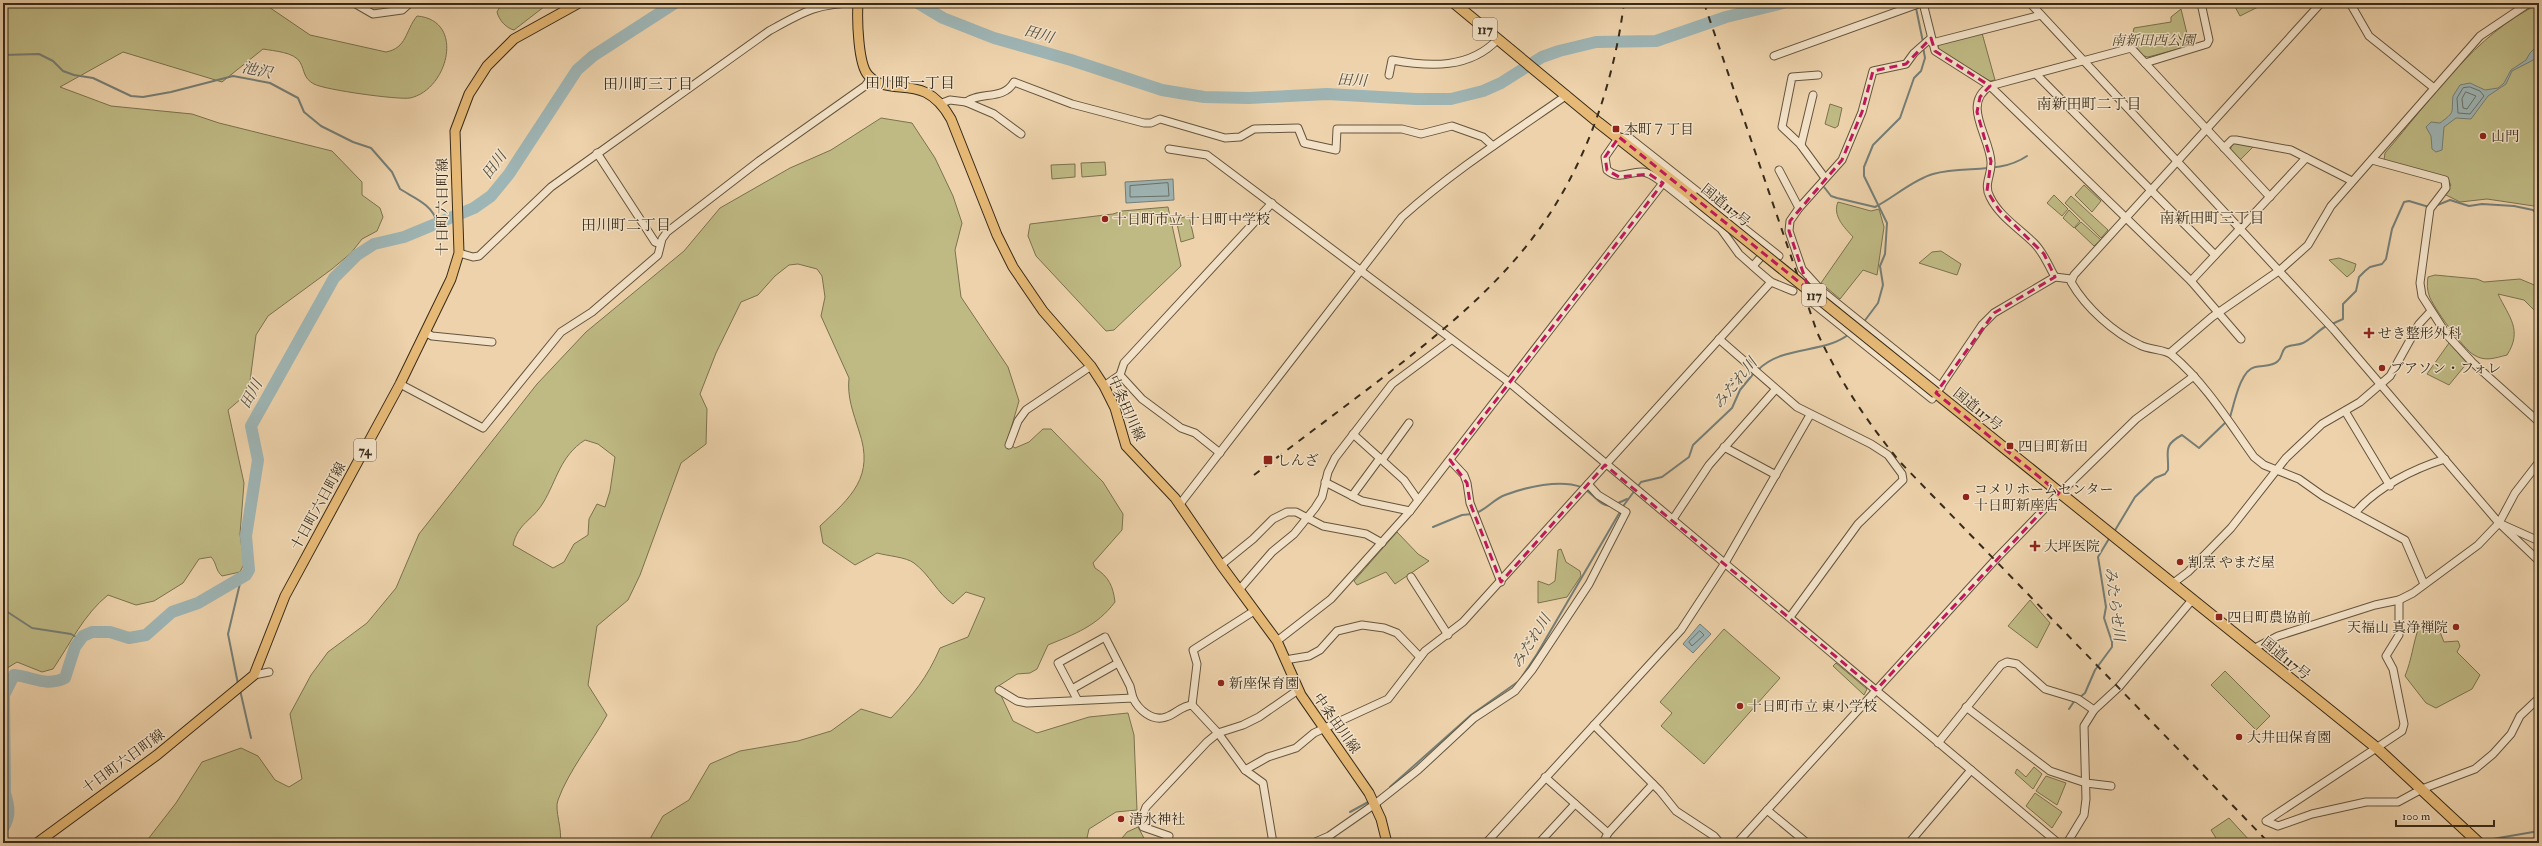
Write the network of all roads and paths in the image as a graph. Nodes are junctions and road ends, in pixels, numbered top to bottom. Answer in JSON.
{"nodes":[{"id":1,"x":354,"y":3,"type":"edge"},
{"id":2,"x":410,"y":3,"type":"edge"},
{"id":3,"x":580,"y":3,"type":"edge"},
{"id":4,"x":858,"y":3,"type":"edge"},
{"id":5,"x":1454,"y":3,"type":"edge"},
{"id":6,"x":1922,"y":3,"type":"edge"},
{"id":7,"x":2030,"y":3,"type":"edge"},
{"id":8,"x":2201,"y":3,"type":"edge"},
{"id":9,"x":2321,"y":3,"type":"edge"},
{"id":10,"x":2350,"y":3,"type":"edge"},
{"id":11,"x":2529,"y":3,"type":"edge"},
{"id":12,"x":2041,"y":14,"type":"junction"},
{"id":13,"x":1498,"y":38,"type":"junction"},
{"id":14,"x":1930,"y":41,"type":"junction"},
{"id":15,"x":1774,"y":56,"type":"dead end"},
{"id":16,"x":2084,"y":61,"type":"junction"},
{"id":17,"x":2144,"y":63,"type":"junction"},
{"id":18,"x":2036,"y":74,"type":"junction"},
{"id":19,"x":1390,"y":75,"type":"dead end"},
{"id":20,"x":1818,"y":75,"type":"dead end"},
{"id":21,"x":871,"y":78,"type":"junction"},
{"id":22,"x":1990,"y":86,"type":"junction"},
{"id":23,"x":2434,"y":88,"type":"junction"},
{"id":24,"x":1567,"y":94,"type":"junction"},
{"id":25,"x":1813,"y":95,"type":"dead end"},
{"id":26,"x":966,"y":102,"type":"junction"},
{"id":27,"x":942,"y":103,"type":"junction"},
{"id":28,"x":2207,"y":129,"type":"junction"},
{"id":29,"x":1021,"y":134,"type":"dead end"},
{"id":30,"x":1619,"y":137,"type":"junction"},
{"id":31,"x":1801,"y":145,"type":"junction"},
{"id":32,"x":1493,"y":146,"type":"junction"},
{"id":33,"x":1169,"y":148,"type":"dead end"},
{"id":34,"x":2224,"y":148,"type":"junction"},
{"id":35,"x":597,"y":153,"type":"junction"},
{"id":36,"x":2306,"y":158,"type":"junction"},
{"id":37,"x":2178,"y":160,"type":"junction"},
{"id":38,"x":2372,"y":160,"type":"junction"},
{"id":39,"x":1779,"y":170,"type":"dead end"},
{"id":40,"x":1824,"y":178,"type":"junction"},
{"id":41,"x":2352,"y":181,"type":"junction"},
{"id":42,"x":1663,"y":183,"type":"junction"},
{"id":43,"x":2151,"y":190,"type":"junction"},
{"id":44,"x":2270,"y":197,"type":"junction"},
{"id":45,"x":1272,"y":203,"type":"junction"},
{"id":46,"x":1799,"y":208,"type":"junction"},
{"id":47,"x":2125,"y":218,"type":"junction"},
{"id":48,"x":2241,"y":228,"type":"junction"},
{"id":49,"x":660,"y":244,"type":"junction"},
{"id":50,"x":1768,"y":248,"type":"junction"},
{"id":51,"x":459,"y":253,"type":"junction"},
{"id":52,"x":2215,"y":255,"type":"junction"},
{"id":53,"x":1778,"y":256,"type":"dead end"},
{"id":54,"x":1752,"y":266,"type":"junction"},
{"id":55,"x":2280,"y":270,"type":"junction"},
{"id":56,"x":1361,"y":271,"type":"junction"},
{"id":57,"x":2055,"y":277,"type":"junction"},
{"id":58,"x":2071,"y":279,"type":"junction"},
{"id":59,"x":2191,"y":281,"type":"junction"},
{"id":60,"x":1771,"y":282,"type":"junction"},
{"id":61,"x":1793,"y":291,"type":"dead end"},
{"id":62,"x":1809,"y":300,"type":"dead end"},
{"id":63,"x":1846,"y":310,"type":"junction"},
{"id":64,"x":2431,"y":311,"type":"junction"},
{"id":65,"x":2220,"y":312,"type":"junction"},
{"id":66,"x":1836,"y":323,"type":"junction"},
{"id":67,"x":425,"y":332,"type":"junction"},
{"id":68,"x":1719,"y":339,"type":"junction"},
{"id":69,"x":2241,"y":339,"type":"dead end"},
{"id":70,"x":1451,"y":340,"type":"junction"},
{"id":71,"x":492,"y":342,"type":"dead end"},
{"id":72,"x":2170,"y":353,"type":"junction"},
{"id":73,"x":1091,"y":366,"type":"junction"},
{"id":74,"x":1120,"y":375,"type":"junction"},
{"id":75,"x":2194,"y":376,"type":"junction"},
{"id":76,"x":1510,"y":383,"type":"junction"},
{"id":77,"x":400,"y":384,"type":"junction"},
{"id":78,"x":2381,"y":385,"type":"junction"},
{"id":79,"x":1104,"y":386,"type":"junction"},
{"id":80,"x":1775,"y":390,"type":"junction"},
{"id":81,"x":1939,"y":390,"type":"junction"},
{"id":82,"x":2345,"y":411,"type":"junction"},
{"id":83,"x":1810,"y":415,"type":"junction"},
{"id":84,"x":2539,"y":422,"type":"edge"},
{"id":85,"x":1409,"y":423,"type":"dead end"},
{"id":86,"x":1353,"y":434,"type":"junction"},
{"id":87,"x":1009,"y":445,"type":"dead end"},
{"id":88,"x":1724,"y":447,"type":"junction"},
{"id":89,"x":1220,"y":453,"type":"junction"},
{"id":90,"x":1381,"y":459,"type":"junction"},
{"id":91,"x":2445,"y":459,"type":"junction"},
{"id":92,"x":1450,"y":460,"type":"junction"},
{"id":93,"x":2539,"y":462,"type":"edge"},
{"id":94,"x":1605,"y":464,"type":"junction"},
{"id":95,"x":2275,"y":470,"type":"junction"},
{"id":96,"x":1776,"y":475,"type":"junction"},
{"id":97,"x":1325,"y":482,"type":"junction"},
{"id":98,"x":1588,"y":484,"type":"junction"},
{"id":99,"x":2390,"y":486,"type":"junction"},
{"id":100,"x":2059,"y":493,"type":"junction"},
{"id":101,"x":1352,"y":496,"type":"junction"},
{"id":102,"x":1418,"y":500,"type":"junction"},
{"id":103,"x":1180,"y":504,"type":"junction"},
{"id":104,"x":1410,"y":511,"type":"junction"},
{"id":105,"x":2355,"y":513,"type":"junction"},
{"id":106,"x":1306,"y":518,"type":"junction"},
{"id":107,"x":1673,"y":519,"type":"junction"},
{"id":108,"x":2499,"y":523,"type":"junction"},
{"id":109,"x":2538,"y":541,"type":"edge"},
{"id":110,"x":1382,"y":543,"type":"junction"},
{"id":111,"x":2529,"y":549,"type":"junction"},
{"id":112,"x":2539,"y":561,"type":"edge"},
{"id":113,"x":1725,"y":563,"type":"junction"},
{"id":114,"x":1221,"y":565,"type":"junction"},
{"id":115,"x":1411,"y":577,"type":"dead end"},
{"id":116,"x":1501,"y":582,"type":"junction"},
{"id":117,"x":2172,"y":584,"type":"junction"},
{"id":118,"x":2424,"y":584,"type":"junction"},
{"id":119,"x":1239,"y":590,"type":"junction"},
{"id":120,"x":2192,"y":600,"type":"junction"},
{"id":121,"x":2400,"y":600,"type":"junction"},
{"id":122,"x":1254,"y":611,"type":"junction"},
{"id":123,"x":1790,"y":617,"type":"junction"},
{"id":124,"x":1448,"y":635,"type":"junction"},
{"id":125,"x":1277,"y":641,"type":"junction"},
{"id":126,"x":2253,"y":649,"type":"junction"},
{"id":127,"x":1420,"y":657,"type":"junction"},
{"id":128,"x":1285,"y":660,"type":"junction"},
{"id":129,"x":1118,"y":663,"type":"junction"},
{"id":130,"x":269,"y":672,"type":"dead end"},
{"id":131,"x":254,"y":675,"type":"junction"},
{"id":132,"x":1072,"y":689,"type":"junction"},
{"id":133,"x":999,"y":690,"type":"dead end"},
{"id":134,"x":1298,"y":690,"type":"junction"},
{"id":135,"x":1876,"y":690,"type":"junction"},
{"id":136,"x":1133,"y":698,"type":"junction"},
{"id":137,"x":2539,"y":698,"type":"edge"},
{"id":138,"x":1077,"y":699,"type":"junction"},
{"id":139,"x":1192,"y":705,"type":"junction"},
{"id":140,"x":1966,"y":708,"type":"junction"},
{"id":141,"x":2094,"y":710,"type":"junction"},
{"id":142,"x":1594,"y":725,"type":"junction"},
{"id":143,"x":1323,"y":729,"type":"junction"},
{"id":144,"x":1218,"y":733,"type":"junction"},
{"id":145,"x":1938,"y":743,"type":"junction"},
{"id":146,"x":2378,"y":749,"type":"junction"},
{"id":147,"x":1245,"y":770,"type":"junction"},
{"id":148,"x":1970,"y":770,"type":"junction"},
{"id":149,"x":1545,"y":777,"type":"junction"},
{"id":150,"x":2086,"y":783,"type":"junction"},
{"id":151,"x":1653,"y":784,"type":"junction"},
{"id":152,"x":2111,"y":786,"type":"dead end"},
{"id":153,"x":2422,"y":789,"type":"junction"},
{"id":154,"x":1375,"y":804,"type":"junction"},
{"id":155,"x":1575,"y":804,"type":"junction"},
{"id":156,"x":1767,"y":810,"type":"junction"},
{"id":157,"x":1608,"y":833,"type":"junction"},
{"id":158,"x":1169,"y":836,"type":"dead end"},
{"id":159,"x":2476,"y":840,"type":"edge"},
{"id":160,"x":36,"y":843,"type":"edge"},
{"id":161,"x":1273,"y":843,"type":"edge"},
{"id":162,"x":1313,"y":843,"type":"edge"},
{"id":163,"x":1387,"y":843,"type":"edge"},
{"id":164,"x":1486,"y":843,"type":"edge"},
{"id":165,"x":1539,"y":843,"type":"edge"},
{"id":166,"x":1603,"y":843,"type":"edge"},
{"id":167,"x":1720,"y":843,"type":"edge"},
{"id":168,"x":1737,"y":843,"type":"edge"},
{"id":169,"x":1807,"y":843,"type":"edge"},
{"id":170,"x":1909,"y":843,"type":"edge"},
{"id":171,"x":2058,"y":843,"type":"edge"},
{"id":172,"x":2067,"y":843,"type":"edge"}],
"edges":[{"from":1,"to":2,"type":"street"},
{"from":3,"to":51,"type":"main road","name":"十日町六日町線","number":"74"},
{"from":4,"to":21,"type":"main road"},
{"from":4,"to":35,"type":"street"},
{"from":5,"to":13,"type":"highway","name":"国道117号","number":"117"},
{"from":6,"to":14,"type":"street"},
{"from":6,"to":15,"type":"street"},
{"from":7,"to":12,"type":"street"},
{"from":8,"to":17,"type":"street"},
{"from":9,"to":28,"type":"street"},
{"from":10,"to":23,"type":"street"},
{"from":11,"to":23,"type":"street"},
{"from":12,"to":14,"type":"street"},
{"from":12,"to":16,"type":"street"},
{"from":13,"to":19,"type":"street"},
{"from":13,"to":24,"type":"highway","name":"国道117号","number":"117"},
{"from":14,"to":22,"type":"street"},
{"from":14,"to":40,"type":"street"},
{"from":16,"to":17,"type":"street"},
{"from":16,"to":18,"type":"street"},
{"from":16,"to":37,"type":"street"},
{"from":17,"to":28,"type":"street"},
{"from":18,"to":22,"type":"street"},
{"from":18,"to":43,"type":"street"},
{"from":20,"to":31,"type":"street"},
{"from":21,"to":27,"type":"main road","name":"中条田川線"},
{"from":21,"to":49,"type":"street"},
{"from":22,"to":47,"type":"street"},
{"from":22,"to":57,"type":"street"},
{"from":23,"to":38,"type":"street"},
{"from":24,"to":30,"type":"highway","name":"国道117号","number":"117"},
{"from":24,"to":32,"type":"street"},
{"from":25,"to":31,"type":"street"},
{"from":26,"to":27,"type":"street"},
{"from":26,"to":29,"type":"street"},
{"from":26,"to":32,"type":"street"},
{"from":27,"to":73,"type":"main road","name":"中条田川線"},
{"from":28,"to":34,"type":"street"},
{"from":28,"to":37,"type":"street"},
{"from":30,"to":42,"type":"street"},
{"from":30,"to":50,"type":"street"},
{"from":30,"to":81,"type":"highway","name":"国道117号","number":"117","bridge":true},
{"from":31,"to":40,"type":"street"},
{"from":32,"to":56,"type":"street"},
{"from":33,"to":45,"type":"street"},
{"from":34,"to":36,"type":"street"},
{"from":34,"to":44,"type":"street"},
{"from":35,"to":49,"type":"street"},
{"from":35,"to":51,"type":"street"},
{"from":36,"to":41,"type":"street"},
{"from":36,"to":44,"type":"street"},
{"from":37,"to":43,"type":"street"},
{"from":37,"to":48,"type":"street"},
{"from":38,"to":41,"type":"street"},
{"from":38,"to":64,"type":"street"},
{"from":39,"to":46,"type":"street"},
{"from":40,"to":46,"type":"street"},
{"from":41,"to":55,"type":"street"},
{"from":42,"to":54,"type":"street"},
{"from":42,"to":76,"type":"street"},
{"from":43,"to":47,"type":"street"},
{"from":43,"to":52,"type":"street"},
{"from":44,"to":48,"type":"street"},
{"from":45,"to":56,"type":"street"},
{"from":45,"to":74,"type":"street"},
{"from":46,"to":63,"type":"street"},
{"from":47,"to":58,"type":"street"},
{"from":47,"to":59,"type":"street"},
{"from":48,"to":52,"type":"street"},
{"from":48,"to":55,"type":"street"},
{"from":49,"to":77,"type":"street"},
{"from":50,"to":53,"type":"street"},
{"from":50,"to":54,"type":"street"},
{"from":51,"to":67,"type":"main road","name":"十日町六日町線","number":"74"},
{"from":52,"to":59,"type":"street"},
{"from":54,"to":60,"type":"street"},
{"from":55,"to":65,"type":"street"},
{"from":55,"to":78,"type":"street"},
{"from":56,"to":70,"type":"street"},
{"from":56,"to":89,"type":"street"},
{"from":57,"to":58,"type":"street"},
{"from":57,"to":81,"type":"street"},
{"from":58,"to":72,"type":"street"},
{"from":59,"to":65,"type":"street"},
{"from":60,"to":61,"type":"street"},
{"from":60,"to":68,"type":"street"},
{"from":62,"to":66,"type":"street"},
{"from":63,"to":66,"type":"street"},
{"from":63,"to":81,"type":"street"},
{"from":64,"to":78,"type":"street"},
{"from":64,"to":84,"type":"street"},
{"from":65,"to":69,"type":"street"},
{"from":65,"to":72,"type":"street"},
{"from":66,"to":81,"type":"street"},
{"from":67,"to":71,"type":"street"},
{"from":67,"to":77,"type":"main road","name":"十日町六日町線","number":"74"},
{"from":68,"to":80,"type":"street"},
{"from":68,"to":94,"type":"street"},
{"from":70,"to":76,"type":"street"},
{"from":70,"to":86,"type":"street"},
{"from":72,"to":75,"type":"street"},
{"from":73,"to":79,"type":"main road","name":"中条田川線"},
{"from":73,"to":87,"type":"street"},
{"from":74,"to":79,"type":"street"},
{"from":74,"to":89,"type":"street"},
{"from":75,"to":95,"type":"street"},
{"from":75,"to":100,"type":"street"},
{"from":76,"to":92,"type":"street"},
{"from":76,"to":94,"type":"street"},
{"from":77,"to":131,"type":"main road","name":"十日町六日町線","number":"74"},
{"from":78,"to":82,"type":"street"},
{"from":78,"to":91,"type":"street"},
{"from":79,"to":103,"type":"main road","name":"中条田川線"},
{"from":80,"to":83,"type":"street"},
{"from":80,"to":88,"type":"street"},
{"from":81,"to":100,"type":"highway","name":"国道117号","number":"117"},
{"from":82,"to":95,"type":"street"},
{"from":82,"to":99,"type":"street"},
{"from":83,"to":96,"type":"street"},
{"from":83,"to":123,"type":"street"},
{"from":85,"to":90,"type":"street"},
{"from":86,"to":90,"type":"street"},
{"from":86,"to":97,"type":"street"},
{"from":88,"to":96,"type":"street"},
{"from":88,"to":107,"type":"street"},
{"from":89,"to":103,"type":"street"},
{"from":90,"to":101,"type":"street"},
{"from":90,"to":102,"type":"street"},
{"from":91,"to":99,"type":"street"},
{"from":91,"to":108,"type":"street"},
{"from":92,"to":102,"type":"street"},
{"from":92,"to":116,"type":"street"},
{"from":93,"to":108,"type":"street"},
{"from":94,"to":98,"type":"street"},
{"from":94,"to":107,"type":"street"},
{"from":95,"to":105,"type":"street"},
{"from":95,"to":117,"type":"street"},
{"from":96,"to":113,"type":"street"},
{"from":97,"to":101,"type":"street"},
{"from":97,"to":106,"type":"street"},
{"from":98,"to":116,"type":"street"},
{"from":98,"to":154,"type":"street"},
{"from":99,"to":105,"type":"street"},
{"from":100,"to":117,"type":"highway","name":"国道117号","number":"117"},
{"from":100,"to":135,"type":"street"},
{"from":101,"to":104,"type":"street"},
{"from":102,"to":104,"type":"street"},
{"from":103,"to":114,"type":"main road","name":"中条田川線"},
{"from":104,"to":110,"type":"street"},
{"from":105,"to":118,"type":"street"},
{"from":106,"to":110,"type":"street"},
{"from":106,"to":114,"type":"street"},
{"from":106,"to":119,"type":"street"},
{"from":107,"to":113,"type":"street"},
{"from":108,"to":109,"type":"street"},
{"from":108,"to":111,"type":"street"},
{"from":108,"to":118,"type":"street"},
{"from":109,"to":111,"type":"street"},
{"from":110,"to":125,"type":"street"},
{"from":111,"to":112,"type":"street"},
{"from":113,"to":123,"type":"street"},
{"from":113,"to":142,"type":"street"},
{"from":114,"to":119,"type":"main road","name":"中条田川線"},
{"from":115,"to":124,"type":"street"},
{"from":116,"to":124,"type":"street"},
{"from":117,"to":120,"type":"highway","name":"国道117号","number":"117"},
{"from":118,"to":121,"type":"street"},
{"from":119,"to":122,"type":"main road","name":"中条田川線"},
{"from":120,"to":126,"type":"highway","name":"国道117号","number":"117"},
{"from":120,"to":141,"type":"street"},
{"from":121,"to":126,"type":"street"},
{"from":121,"to":146,"type":"street"},
{"from":122,"to":125,"type":"main road","name":"中条田川線"},
{"from":122,"to":139,"type":"street"},
{"from":123,"to":135,"type":"street"},
{"from":124,"to":127,"type":"street"},
{"from":125,"to":128,"type":"main road","name":"中条田川線"},
{"from":126,"to":146,"type":"highway","name":"国道117号","number":"117"},
{"from":127,"to":128,"type":"street"},
{"from":127,"to":143,"type":"street"},
{"from":128,"to":134,"type":"main road","name":"中条田川線"},
{"from":129,"to":132,"type":"street"},
{"from":129,"to":132,"type":"street"},
{"from":129,"to":136,"type":"street"},
{"from":130,"to":131,"type":"street"},
{"from":131,"to":160,"type":"main road","name":"十日町六日町線","number":"74"},
{"from":132,"to":138,"type":"street"},
{"from":133,"to":138,"type":"street"},
{"from":134,"to":143,"type":"main road","name":"中条田川線"},
{"from":134,"to":144,"type":"street"},
{"from":135,"to":145,"type":"street"},
{"from":135,"to":156,"type":"street"},
{"from":136,"to":138,"type":"street"},
{"from":136,"to":139,"type":"street"},
{"from":137,"to":153,"type":"street"},
{"from":139,"to":144,"type":"street"},
{"from":140,"to":141,"type":"street"},
{"from":140,"to":145,"type":"street"},
{"from":140,"to":150,"type":"street"},
{"from":141,"to":150,"type":"street"},
{"from":142,"to":149,"type":"street"},
{"from":142,"to":151,"type":"street"},
{"from":143,"to":147,"type":"street"},
{"from":143,"to":154,"type":"main road","name":"中条田川線"},
{"from":144,"to":147,"type":"street"},
{"from":144,"to":158,"type":"street"},
{"from":145,"to":148,"type":"street"},
{"from":146,"to":153,"type":"highway","name":"国道117号","number":"117"},
{"from":146,"to":153,"type":"street"},
{"from":147,"to":161,"type":"street"},
{"from":148,"to":170,"type":"street"},
{"from":148,"to":171,"type":"street"},
{"from":149,"to":155,"type":"street"},
{"from":149,"to":164,"type":"street"},
{"from":150,"to":152,"type":"street"},
{"from":150,"to":172,"type":"street"},
{"from":151,"to":157,"type":"street"},
{"from":151,"to":167,"type":"street"},
{"from":153,"to":159,"type":"highway","name":"国道117号","number":"117"},
{"from":154,"to":162,"type":"street"},
{"from":154,"to":163,"type":"main road","name":"中条田川線"},
{"from":155,"to":157,"type":"street"},
{"from":155,"to":165,"type":"street"},
{"from":156,"to":168,"type":"street"},
{"from":156,"to":169,"type":"street"},
{"from":157,"to":166,"type":"street"}]}
